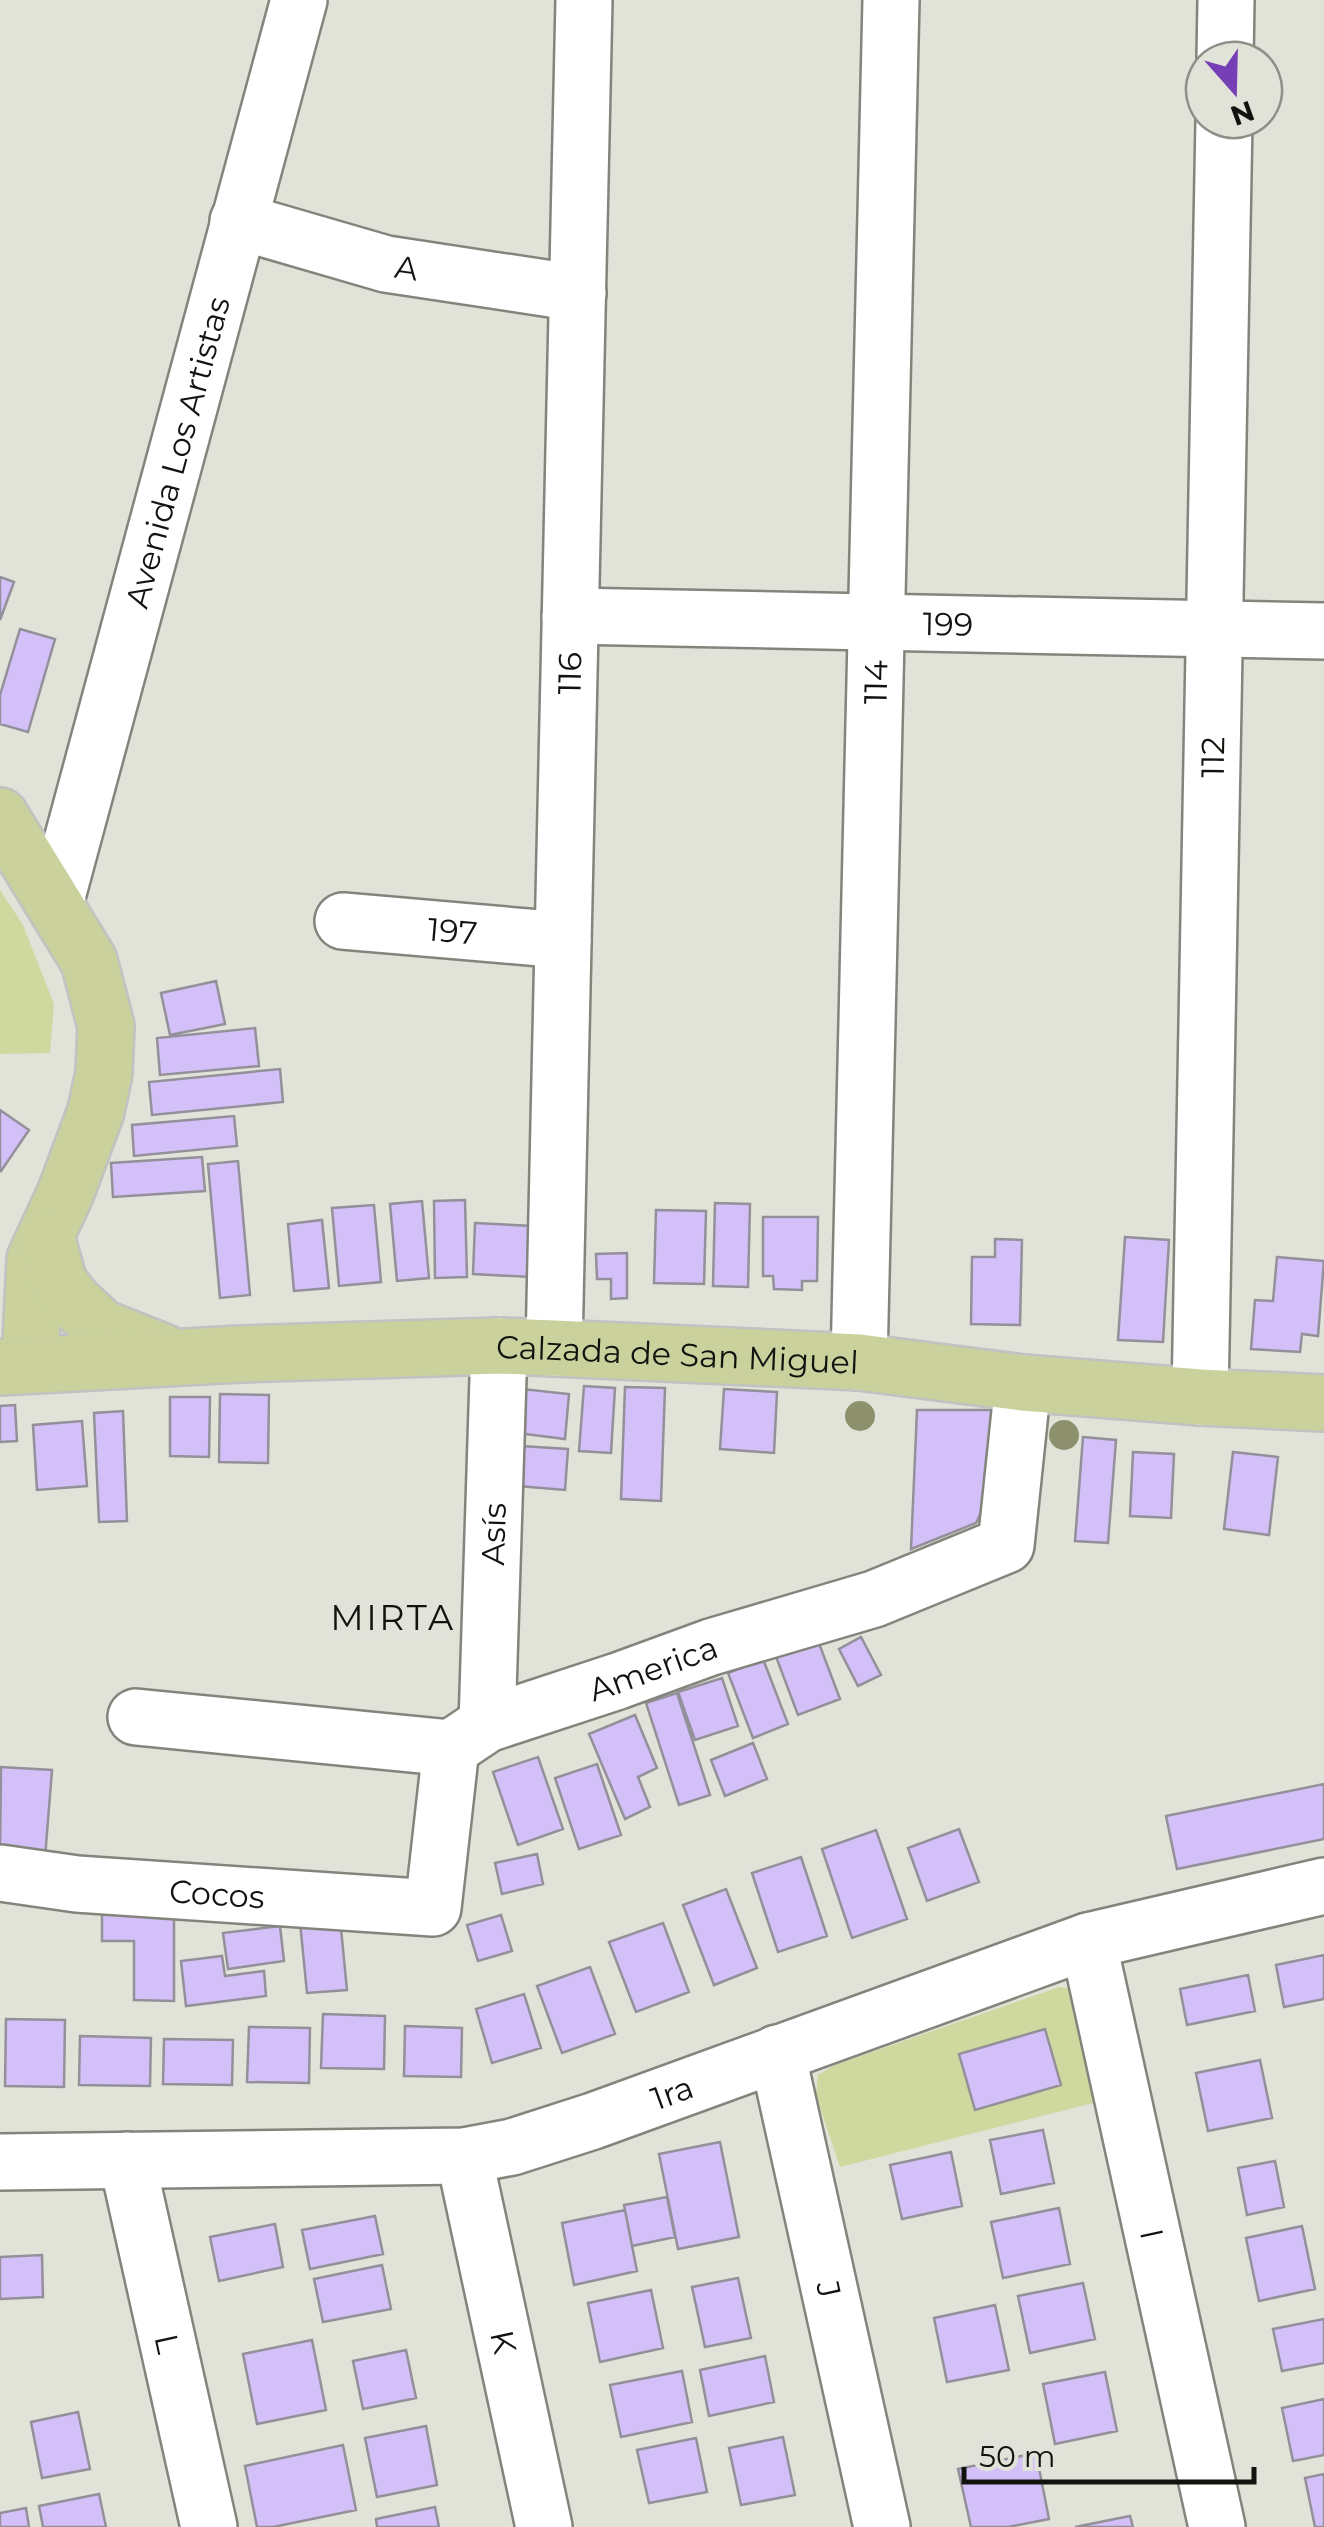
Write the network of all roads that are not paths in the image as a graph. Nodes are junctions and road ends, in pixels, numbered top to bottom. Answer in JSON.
{"nodes":[{"id":1,"x":298,"y":0,"type":"edge"},
{"id":2,"x":584,"y":0,"type":"edge"},
{"id":3,"x":891,"y":0,"type":"edge"},
{"id":4,"x":1226,"y":0,"type":"edge"},
{"id":5,"x":1225,"y":40,"type":"edge"},
{"id":6,"x":1224,"y":140,"type":"edge"},
{"id":7,"x":238,"y":222,"type":"junction"},
{"id":8,"x":578,"y":293,"type":"junction"},
{"id":9,"x":570,"y":616,"type":"junction"},
{"id":10,"x":877,"y":622,"type":"junction"},
{"id":11,"x":1214,"y":629,"type":"junction"},
{"id":12,"x":1324,"y":631,"type":"edge"},
{"id":13,"x":0,"y":816,"type":"edge"},
{"id":14,"x":55,"y":904,"type":"junction"},
{"id":15,"x":343,"y":921,"type":"dead end"},
{"id":16,"x":563,"y":940,"type":"junction"},
{"id":17,"x":27,"y":1261,"type":"edge"},
{"id":18,"x":499,"y":1346,"type":"junction"},
{"id":19,"x":554,"y":1348,"type":"junction"},
{"id":20,"x":177,"y":1357,"type":"junction"},
{"id":21,"x":859,"y":1362,"type":"junction"},
{"id":22,"x":15,"y":1365,"type":"edge"},
{"id":23,"x":1023,"y":1383,"type":"junction"},
{"id":24,"x":1200,"y":1397,"type":"junction"},
{"id":25,"x":1324,"y":1403,"type":"edge"},
{"id":26,"x":136,"y":1718,"type":"dead end"},
{"id":27,"x":469,"y":1736,"type":"junction"},
{"id":28,"x":0,"y":1873,"type":"edge"},
{"id":29,"x":1324,"y":1886,"type":"edge"},
{"id":30,"x":433,"y":1908,"type":"joint"},
{"id":31,"x":1088,"y":1941,"type":"junction"},
{"id":32,"x":778,"y":2054,"type":"junction"},
{"id":33,"x":464,"y":2156,"type":"junction"},
{"id":34,"x":127,"y":2160,"type":"junction"},
{"id":35,"x":0,"y":2162,"type":"edge"},
{"id":36,"x":209,"y":2527,"type":"edge"},
{"id":37,"x":544,"y":2527,"type":"edge"},
{"id":38,"x":882,"y":2527,"type":"edge"},
{"id":39,"x":1217,"y":2527,"type":"edge"}],
"edges":[{"from":1,"to":7,"type":"street","name":"Avenida Los Artistas"},
{"from":2,"to":8,"type":"street","name":"116"},
{"from":3,"to":10,"type":"street","name":"114"},
{"from":4,"to":5,"type":"street"},
{"from":6,"to":11,"type":"street","name":"112"},
{"from":7,"to":8,"type":"street","name":"A"},
{"from":7,"to":14,"type":"street","name":"Avenida Los Artistas"},
{"from":8,"to":9,"type":"street","name":"116"},
{"from":9,"to":10,"type":"street","name":"199"},
{"from":9,"to":16,"type":"street","name":"116"},
{"from":10,"to":11,"type":"street","name":"199"},
{"from":10,"to":21,"type":"street","name":"114"},
{"from":11,"to":12,"type":"street","name":"199"},
{"from":11,"to":24,"type":"street","name":"112"},
{"from":13,"to":14,"type":"main road"},
{"from":14,"to":17,"type":"main road"},
{"from":15,"to":16,"type":"street","name":"197"},
{"from":16,"to":19,"type":"street","name":"116"},
{"from":17,"to":20,"type":"main road"},
{"from":17,"to":22,"type":"main road"},
{"from":18,"to":19,"type":"main road","name":"Calzada de San Miguel"},
{"from":18,"to":20,"type":"main road","name":"Calzada de San Miguel"},
{"from":18,"to":27,"type":"street","name":"Asís"},
{"from":19,"to":21,"type":"main road","name":"Calzada de San Miguel"},
{"from":20,"to":22,"type":"main road","name":"Calzada de San Miguel"},
{"from":21,"to":23,"type":"main road","name":"Calzada de San Miguel"},
{"from":23,"to":24,"type":"main road","name":"Calzada de San Miguel"},
{"from":23,"to":27,"type":"street","name":"America"},
{"from":24,"to":25,"type":"main road","name":"Calzada de San Miguel"},
{"from":26,"to":27,"type":"street","name":"America"},
{"from":27,"to":30,"type":"street","name":"Asís"},
{"from":28,"to":30,"type":"street","name":"Cocos"},
{"from":29,"to":31,"type":"street","name":"1ra"},
{"from":31,"to":32,"type":"street","name":"1ra"},
{"from":31,"to":39,"type":"street","name":"I"},
{"from":32,"to":33,"type":"street","name":"1ra"},
{"from":32,"to":38,"type":"street","name":"J"},
{"from":33,"to":34,"type":"street","name":"1ra"},
{"from":33,"to":37,"type":"street","name":"K"},
{"from":34,"to":35,"type":"street","name":"1ra"},
{"from":34,"to":36,"type":"street","name":"L"}]}
